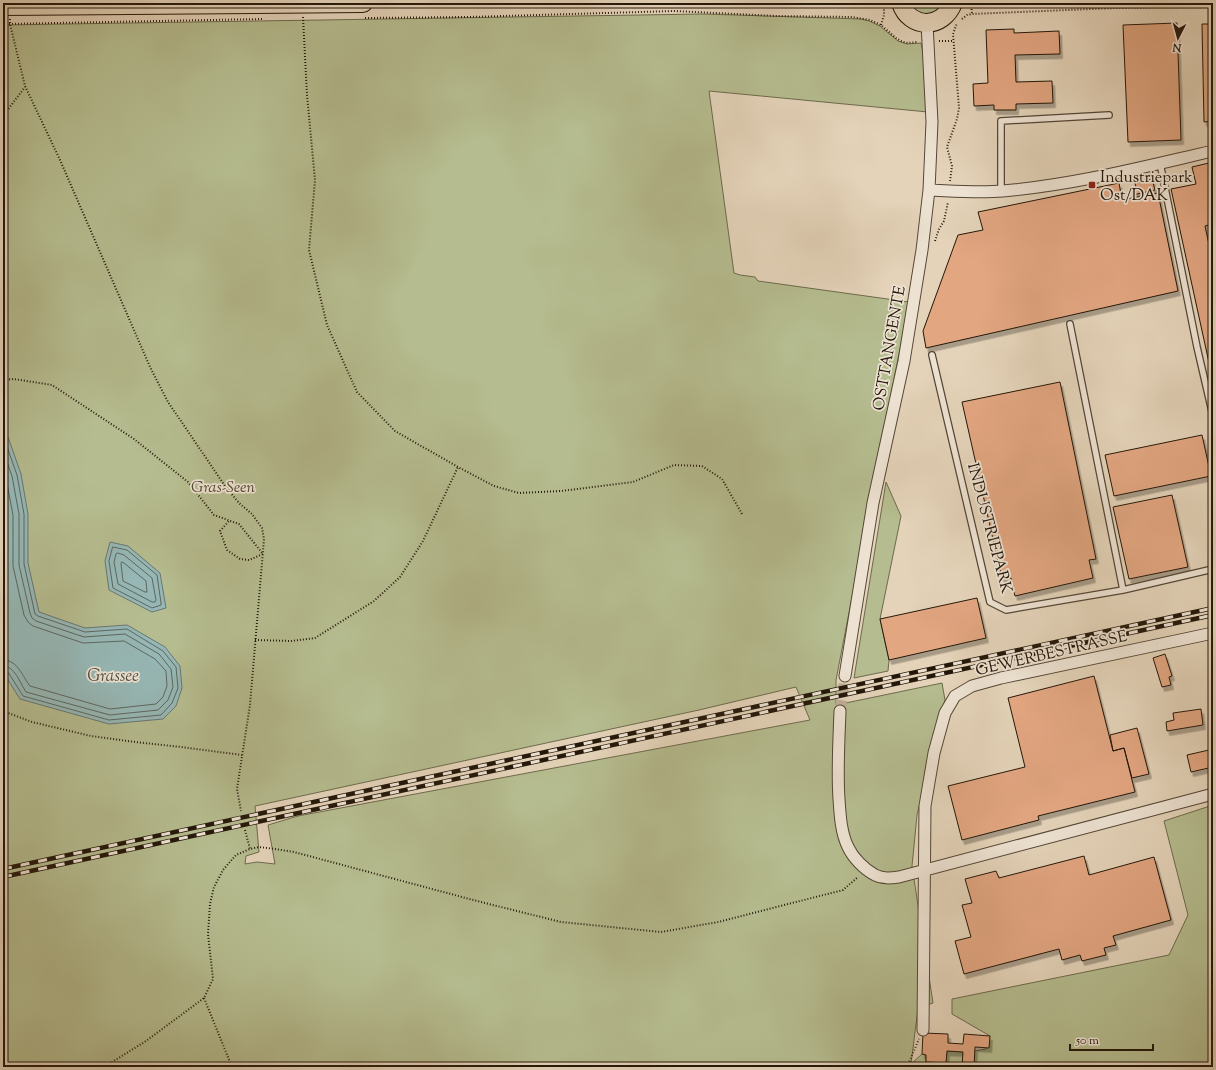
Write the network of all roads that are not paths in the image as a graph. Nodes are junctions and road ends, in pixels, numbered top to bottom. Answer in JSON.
{"nodes":[{"id":1,"x":900,"y":3,"type":"edge"},
{"id":2,"x":953,"y":3,"type":"edge"},
{"id":3,"x":3,"y":6,"type":"edge"},
{"id":4,"x":361,"y":10,"type":"edge"},
{"id":5,"x":928,"y":32,"type":"junction"},
{"id":6,"x":1109,"y":115,"type":"dead end"},
{"id":7,"x":1213,"y":151,"type":"edge"},
{"id":8,"x":1160,"y":163,"type":"junction"},
{"id":9,"x":929,"y":190,"type":"junction"},
{"id":10,"x":1001,"y":191,"type":"junction"},
{"id":11,"x":1070,"y":324,"type":"dead end"},
{"id":12,"x":932,"y":355,"type":"dead end"},
{"id":13,"x":1213,"y":416,"type":"edge"},
{"id":14,"x":1213,"y":569,"type":"edge"},
{"id":15,"x":1123,"y":590,"type":"junction"},
{"id":16,"x":1213,"y":633,"type":"edge"},
{"id":17,"x":844,"y":676,"type":"tunnel mouth"},
{"id":18,"x":840,"y":711,"type":"tunnel mouth"},
{"id":19,"x":1213,"y":794,"type":"edge"},
{"id":20,"x":924,"y":870,"type":"junction"},
{"id":21,"x":922,"y":1030,"type":"road end"}],
"edges":[{"from":1,"to":5,"type":"main road"},
{"from":2,"to":5,"type":"main road"},
{"from":3,"to":4,"type":"main road"},
{"from":5,"to":9,"type":"street","name":"OSTTANGENTE"},
{"from":6,"to":10,"type":"lane"},
{"from":7,"to":8,"type":"street"},
{"from":8,"to":10,"type":"street"},
{"from":8,"to":13,"type":"lane"},
{"from":9,"to":10,"type":"street"},
{"from":9,"to":17,"type":"street","name":"OSTTANGENTE"},
{"from":11,"to":15,"type":"lane"},
{"from":12,"to":15,"type":"lane","name":"INDUSTRIEPARK"},
{"from":14,"to":15,"type":"lane","name":"INDUSTRIEPARK"},
{"from":16,"to":20,"type":"street","name":"GEWERBESTRASSE"},
{"from":18,"to":20,"type":"street"},
{"from":19,"to":20,"type":"street"},
{"from":20,"to":21,"type":"street","name":"GEWERBESTRASSE"}]}
